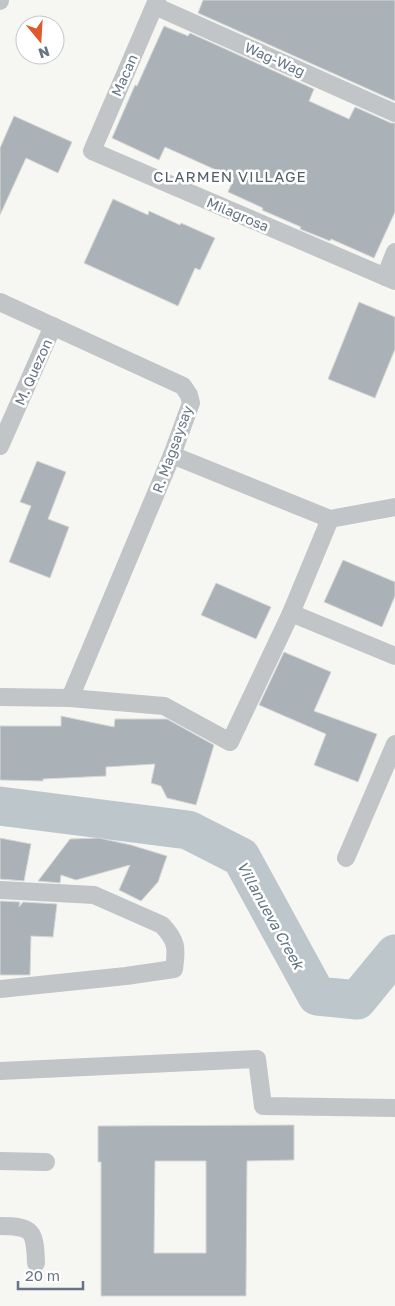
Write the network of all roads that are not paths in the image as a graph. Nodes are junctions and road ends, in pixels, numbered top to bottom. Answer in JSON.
{"nodes":[{"id":1,"x":156,"y":3,"type":"edge"},
{"id":2,"x":395,"y":113,"type":"edge"},
{"id":3,"x":92,"y":151,"type":"joint"},
{"id":4,"x":395,"y":252,"type":"edge"},
{"id":5,"x":390,"y":279,"type":"edge"},
{"id":6,"x":0,"y":302,"type":"edge"},
{"id":7,"x":53,"y":326,"type":"junction"},
{"id":8,"x":0,"y":446,"type":"edge"},
{"id":9,"x":172,"y":455,"type":"junction"},
{"id":10,"x":395,"y":507,"type":"edge"},
{"id":11,"x":330,"y":519,"type":"junction"},
{"id":12,"x":291,"y":612,"type":"junction"},
{"id":13,"x":395,"y":656,"type":"edge"},
{"id":14,"x":0,"y":698,"type":"edge"},
{"id":15,"x":70,"y":698,"type":"junction"},
{"id":16,"x":395,"y":744,"type":"edge"},
{"id":17,"x":346,"y":858,"type":"dead end"},
{"id":18,"x":0,"y":890,"type":"edge"},
{"id":19,"x":0,"y":989,"type":"edge"},
{"id":20,"x":0,"y":1071,"type":"edge"},
{"id":21,"x":395,"y":1108,"type":"edge"},
{"id":22,"x":0,"y":1161,"type":"edge"},
{"id":23,"x":46,"y":1162,"type":"dead end"},
{"id":24,"x":0,"y":1226,"type":"edge"},
{"id":25,"x":36,"y":1263,"type":"dead end"}],
"edges":[{"from":1,"to":2,"type":"street","name":"Wag-Wag"},
{"from":1,"to":3,"type":"street","name":"Macan"},
{"from":3,"to":5,"type":"street","name":"Milagrosa"},
{"from":4,"to":5,"type":"street","name":"Milagrosa"},
{"from":6,"to":7,"type":"street","name":"R. Magsaysay"},
{"from":7,"to":8,"type":"street","name":"M. Quezon"},
{"from":7,"to":9,"type":"street","name":"R. Magsaysay"},
{"from":9,"to":11,"type":"street"},
{"from":9,"to":15,"type":"street","name":"R. Magsaysay"},
{"from":10,"to":11,"type":"street"},
{"from":11,"to":12,"type":"street"},
{"from":12,"to":13,"type":"street"},
{"from":12,"to":15,"type":"street"},
{"from":14,"to":15,"type":"street"},
{"from":16,"to":17,"type":"street"},
{"from":18,"to":19,"type":"street"},
{"from":20,"to":21,"type":"street"},
{"from":22,"to":23,"type":"street"},
{"from":24,"to":25,"type":"street"}]}
